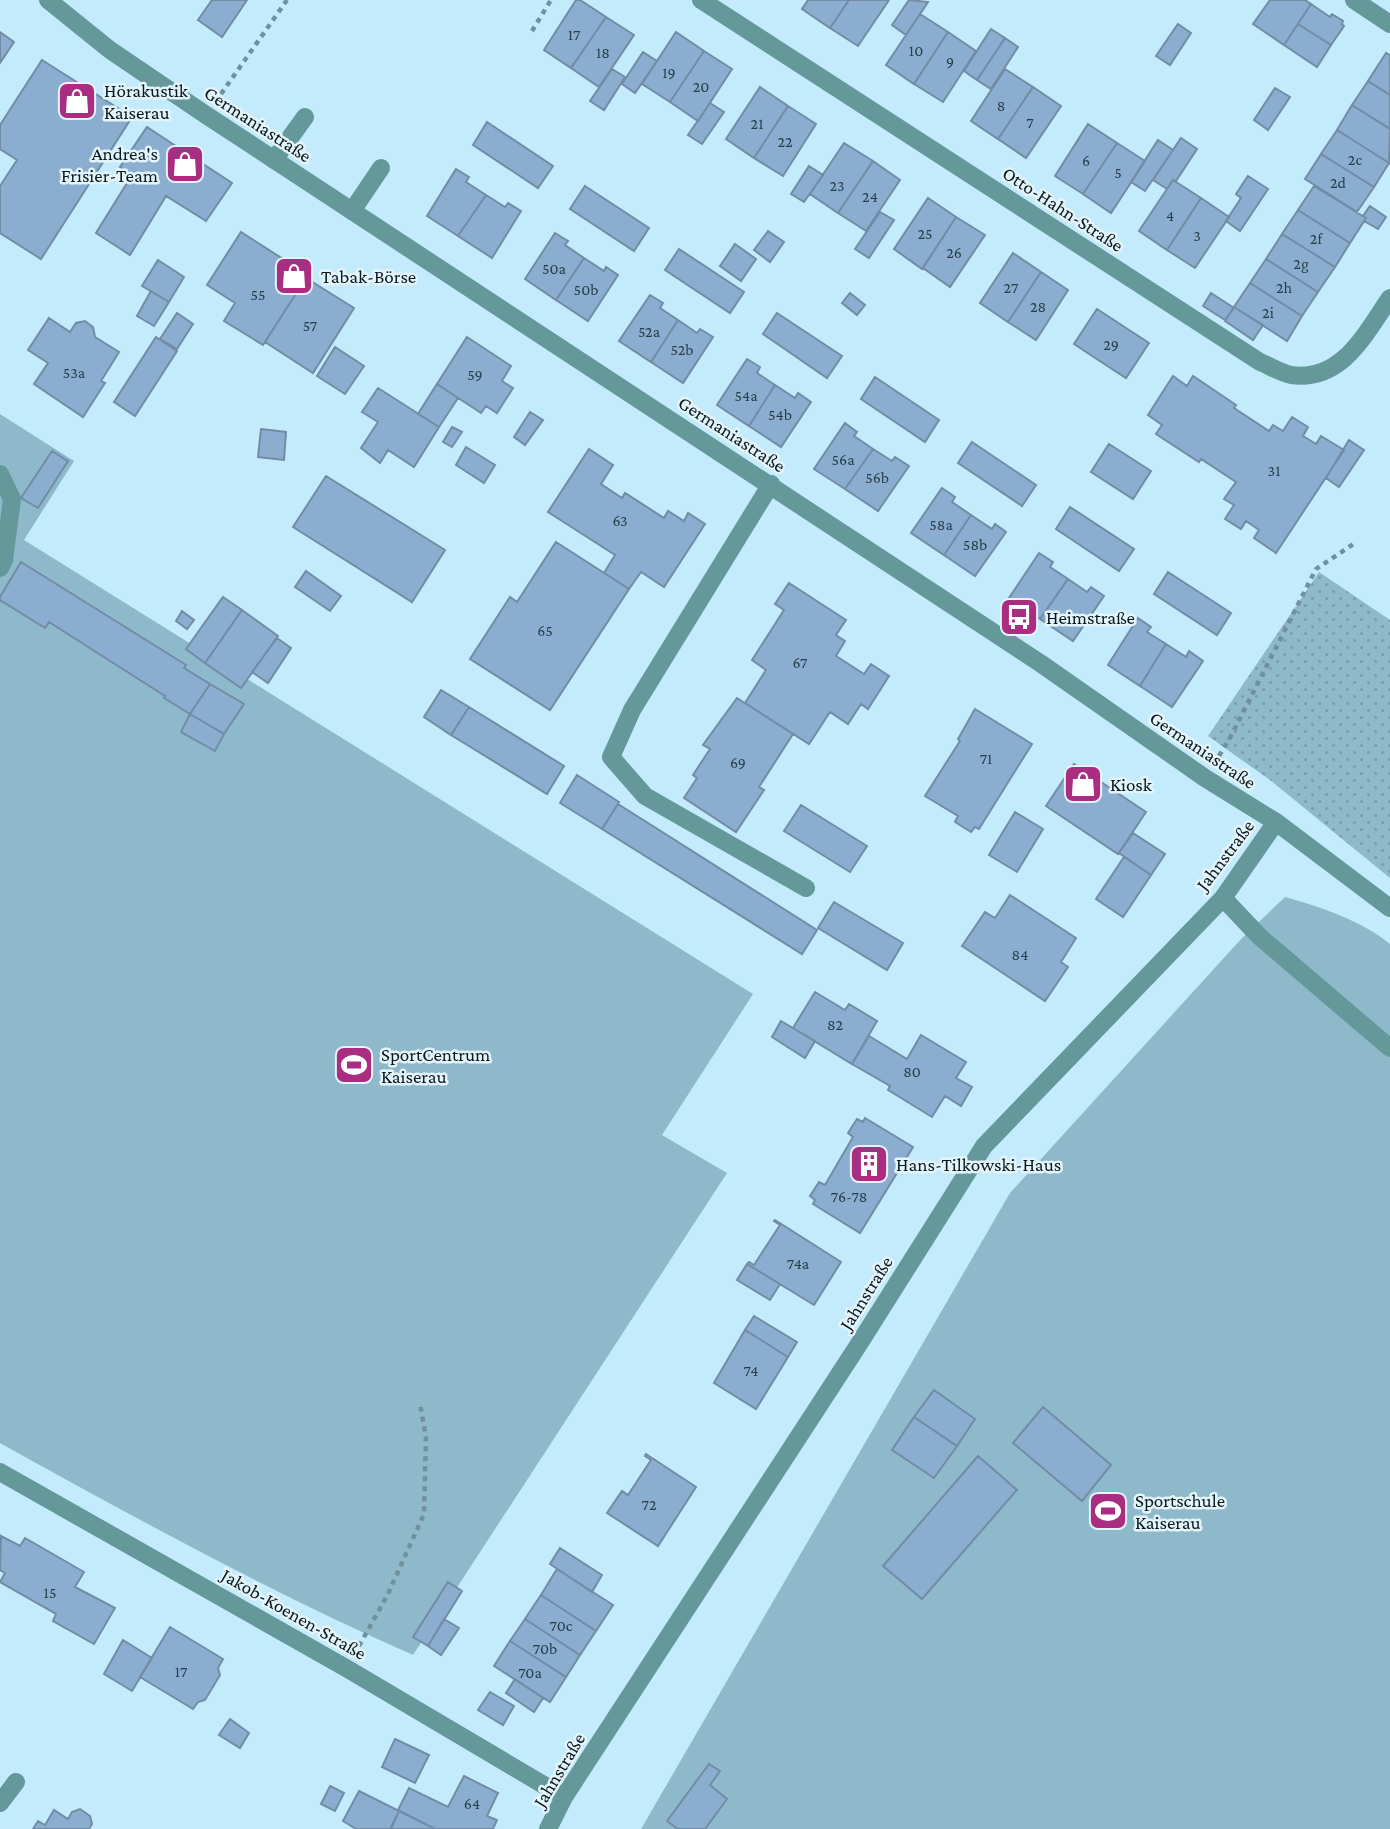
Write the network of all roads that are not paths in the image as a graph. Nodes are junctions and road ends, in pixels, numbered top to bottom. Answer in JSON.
{"nodes":[{"id":1,"x":48,"y":0,"type":"edge"},
{"id":2,"x":701,"y":0,"type":"edge"},
{"id":3,"x":1354,"y":0,"type":"edge"},
{"id":4,"x":1390,"y":24,"type":"edge"},
{"id":5,"x":305,"y":117,"type":"dead end"},
{"id":6,"x":274,"y":160,"type":"junction"},
{"id":7,"x":381,"y":168,"type":"dead end"},
{"id":8,"x":352,"y":211,"type":"junction"},
{"id":9,"x":1390,"y":298,"type":"edge"},
{"id":10,"x":0,"y":474,"type":"edge"},
{"id":11,"x":771,"y":484,"type":"junction"},
{"id":12,"x":0,"y":568,"type":"edge"},
{"id":13,"x":1276,"y":822,"type":"junction"},
{"id":14,"x":806,"y":888,"type":"dead end"},
{"id":15,"x":1223,"y":898,"type":"junction"},
{"id":16,"x":1390,"y":908,"type":"edge"},
{"id":17,"x":1390,"y":1048,"type":"edge"},
{"id":18,"x":0,"y":1472,"type":"edge"},
{"id":19,"x":16,"y":1782,"type":"dead end"},
{"id":20,"x":564,"y":1797,"type":"junction"},
{"id":21,"x":0,"y":1803,"type":"edge"},
{"id":22,"x":548,"y":1829,"type":"edge"}],
"edges":[{"from":1,"to":6,"type":"street","name":"Germaniastraße"},
{"from":2,"to":9,"type":"street","name":"Otto-Hahn-Straße"},
{"from":3,"to":4,"type":"street"},
{"from":5,"to":6,"type":"street"},
{"from":6,"to":8,"type":"street","name":"Germaniastraße"},
{"from":7,"to":8,"type":"street"},
{"from":8,"to":11,"type":"street","name":"Germaniastraße"},
{"from":10,"to":12,"type":"street"},
{"from":11,"to":13,"type":"street","name":"Germaniastraße"},
{"from":11,"to":14,"type":"street"},
{"from":13,"to":15,"type":"street","name":"Jahnstraße"},
{"from":13,"to":16,"type":"street","name":"Germaniastraße"},
{"from":15,"to":17,"type":"street"},
{"from":15,"to":20,"type":"street","name":"Jahnstraße"},
{"from":18,"to":20,"type":"street","name":"Jakob-Koenen-Straße"},
{"from":19,"to":21,"type":"street"},
{"from":20,"to":22,"type":"street","name":"Jahnstraße"}]}
